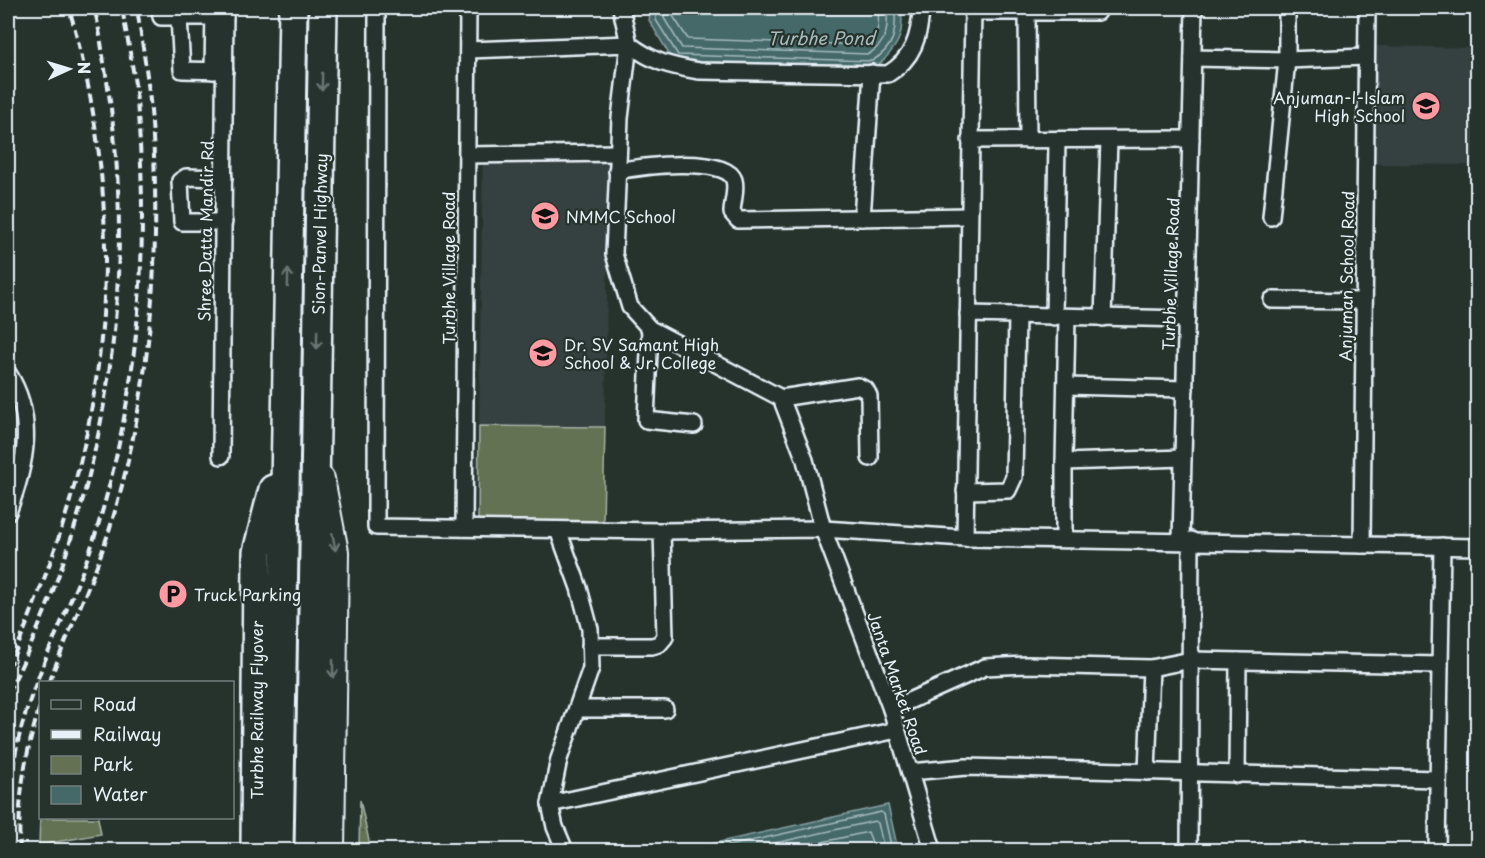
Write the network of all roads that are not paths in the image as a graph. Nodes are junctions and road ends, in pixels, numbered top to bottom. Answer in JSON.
{"nodes":[{"id":1,"x":160,"y":8,"type":"edge"},
{"id":2,"x":377,"y":8,"type":"edge"},
{"id":3,"x":468,"y":8,"type":"edge"},
{"id":4,"x":621,"y":8,"type":"edge"},
{"id":5,"x":921,"y":8,"type":"edge"},
{"id":6,"x":1194,"y":8,"type":"edge"},
{"id":7,"x":1287,"y":8,"type":"edge"},
{"id":8,"x":1367,"y":8,"type":"edge"},
{"id":9,"x":973,"y":10,"type":"edge"},
{"id":10,"x":219,"y":12,"type":"edge"},
{"id":11,"x":1027,"y":12,"type":"junction"},
{"id":12,"x":1098,"y":12,"type":"dead end"},
{"id":13,"x":292,"y":13,"type":"edge"},
{"id":14,"x":324,"y":13,"type":"edge"},
{"id":15,"x":179,"y":17,"type":"junction"},
{"id":16,"x":628,"y":44,"type":"junction"},
{"id":17,"x":468,"y":50,"type":"junction"},
{"id":18,"x":1366,"y":57,"type":"junction"},
{"id":19,"x":1193,"y":58,"type":"junction"},
{"id":20,"x":1287,"y":60,"type":"junction"},
{"id":21,"x":219,"y":71,"type":"junction"},
{"id":22,"x":872,"y":73,"type":"junction"},
{"id":23,"x":970,"y":140,"type":"junction"},
{"id":24,"x":1028,"y":140,"type":"junction"},
{"id":25,"x":1057,"y":140,"type":"junction"},
{"id":26,"x":1109,"y":140,"type":"junction"},
{"id":27,"x":1191,"y":140,"type":"junction"},
{"id":28,"x":618,"y":153,"type":"junction"},
{"id":29,"x":467,"y":155,"type":"junction"},
{"id":30,"x":617,"y":171,"type":"junction"},
{"id":31,"x":224,"y":178,"type":"junction"},
{"id":32,"x":969,"y":216,"type":"junction"},
{"id":33,"x":1271,"y":217,"type":"dead end"},
{"id":34,"x":862,"y":218,"type":"junction"},
{"id":35,"x":224,"y":222,"type":"junction"},
{"id":36,"x":1272,"y":300,"type":"dead end"},
{"id":37,"x":1364,"y":301,"type":"junction"},
{"id":38,"x":968,"y":314,"type":"junction"},
{"id":39,"x":1017,"y":316,"type":"junction"},
{"id":40,"x":1060,"y":317,"type":"junction"},
{"id":41,"x":1103,"y":318,"type":"junction"},
{"id":42,"x":1187,"y":319,"type":"junction"},
{"id":43,"x":650,"y":329,"type":"junction"},
{"id":44,"x":8,"y":373,"type":"edge"},
{"id":45,"x":1066,"y":386,"type":"junction"},
{"id":46,"x":1185,"y":388,"type":"junction"},
{"id":47,"x":781,"y":398,"type":"junction"},
{"id":48,"x":694,"y":425,"type":"dead end"},
{"id":49,"x":285,"y":441,"type":"junction"},
{"id":50,"x":315,"y":443,"type":"junction"},
{"id":51,"x":222,"y":456,"type":"dead end"},
{"id":52,"x":870,"y":458,"type":"dead end"},
{"id":53,"x":1184,"y":458,"type":"junction"},
{"id":54,"x":1064,"y":462,"type":"junction"},
{"id":55,"x":966,"y":490,"type":"junction"},
{"id":56,"x":283,"y":495,"type":"junction"},
{"id":57,"x":8,"y":512,"type":"edge"},
{"id":58,"x":464,"y":528,"type":"junction"},
{"id":59,"x":823,"y":529,"type":"junction"},
{"id":60,"x":558,"y":530,"type":"junction"},
{"id":61,"x":662,"y":531,"type":"junction"},
{"id":62,"x":965,"y":538,"type":"junction"},
{"id":63,"x":1064,"y":539,"type":"junction"},
{"id":64,"x":1186,"y":541,"type":"junction"},
{"id":65,"x":1362,"y":545,"type":"junction"},
{"id":66,"x":1442,"y":546,"type":"junction"},
{"id":67,"x":1478,"y":547,"type":"edge"},
{"id":68,"x":590,"y":646,"type":"junction"},
{"id":69,"x":1191,"y":660,"type":"junction"},
{"id":70,"x":1238,"y":662,"type":"junction"},
{"id":71,"x":1440,"y":666,"type":"junction"},
{"id":72,"x":1151,"y":668,"type":"junction"},
{"id":73,"x":577,"y":709,"type":"junction"},
{"id":74,"x":665,"y":709,"type":"dead end"},
{"id":75,"x":891,"y":709,"type":"junction"},
{"id":76,"x":897,"y":730,"type":"junction"},
{"id":77,"x":910,"y":772,"type":"junction"},
{"id":78,"x":1147,"y":772,"type":"junction"},
{"id":79,"x":1190,"y":773,"type":"junction"},
{"id":80,"x":1237,"y":774,"type":"junction"},
{"id":81,"x":1438,"y":779,"type":"junction"},
{"id":82,"x":550,"y":804,"type":"junction"},
{"id":83,"x":564,"y":848,"type":"dead end"},
{"id":84,"x":255,"y":850,"type":"edge"},
{"id":85,"x":279,"y":850,"type":"edge"},
{"id":86,"x":292,"y":850,"type":"edge"},
{"id":87,"x":309,"y":850,"type":"edge"},
{"id":88,"x":332,"y":850,"type":"edge"},
{"id":89,"x":933,"y":850,"type":"edge"},
{"id":90,"x":1189,"y":850,"type":"edge"},
{"id":91,"x":1437,"y":850,"type":"edge"}],
"edges":[{"from":1,"to":15,"type":"street"},
{"from":2,"to":58,"type":"street"},
{"from":3,"to":17,"type":"street","name":"Turbhe Village Road"},
{"from":4,"to":16,"type":"street"},
{"from":5,"to":22,"type":"street"},
{"from":6,"to":19,"type":"street","name":"Turbhe Village Road"},
{"from":7,"to":20,"type":"street"},
{"from":8,"to":18,"type":"street","name":"Anjuman School Road"},
{"from":9,"to":11,"type":"street"},
{"from":9,"to":23,"type":"street"},
{"from":10,"to":15,"type":"street"},
{"from":10,"to":21,"type":"street","name":"Shree Datta Mandir Rd"},
{"from":11,"to":12,"type":"street"},
{"from":11,"to":24,"type":"street"},
{"from":49,"to":13,"type":"highway","name":"Sion-Panvel Highway","one_way":true},
{"from":14,"to":50,"type":"highway","name":"Sion-Panvel Highway","one_way":true},
{"from":15,"to":21,"type":"street"},
{"from":16,"to":17,"type":"street"},
{"from":16,"to":22,"type":"street"},
{"from":16,"to":28,"type":"street"},
{"from":17,"to":29,"type":"street","name":"Turbhe Village Road"},
{"from":18,"to":20,"type":"street"},
{"from":18,"to":37,"type":"street","name":"Anjuman School Road"},
{"from":19,"to":20,"type":"street"},
{"from":19,"to":27,"type":"street","name":"Turbhe Village Road"},
{"from":20,"to":33,"type":"street"},
{"from":21,"to":31,"type":"street","name":"Shree Datta Mandir Rd"},
{"from":22,"to":34,"type":"street"},
{"from":23,"to":24,"type":"street"},
{"from":23,"to":32,"type":"street"},
{"from":24,"to":25,"type":"street"},
{"from":25,"to":26,"type":"street"},
{"from":25,"to":40,"type":"street"},
{"from":26,"to":27,"type":"street"},
{"from":26,"to":41,"type":"street"},
{"from":27,"to":42,"type":"street","name":"Turbhe Village Road"},
{"from":28,"to":29,"type":"street"},
{"from":28,"to":30,"type":"street"},
{"from":29,"to":58,"type":"street","name":"Turbhe Village Road"},
{"from":30,"to":34,"type":"street"},
{"from":30,"to":43,"type":"street"},
{"from":31,"to":35,"type":"street","name":"Shree Datta Mandir Rd"},
{"from":31,"to":35,"type":"street"},
{"from":32,"to":34,"type":"street"},
{"from":32,"to":38,"type":"street"},
{"from":35,"to":51,"type":"street","name":"Shree Datta Mandir Rd"},
{"from":36,"to":37,"type":"street"},
{"from":37,"to":65,"type":"street","name":"Anjuman School Road"},
{"from":38,"to":39,"type":"street"},
{"from":38,"to":55,"type":"street"},
{"from":39,"to":40,"type":"street"},
{"from":39,"to":55,"type":"street"},
{"from":40,"to":41,"type":"street"},
{"from":40,"to":45,"type":"street"},
{"from":41,"to":42,"type":"street"},
{"from":42,"to":46,"type":"street","name":"Turbhe Village Road"},
{"from":43,"to":47,"type":"street"},
{"from":43,"to":48,"type":"street"},
{"from":44,"to":57,"type":"street"},
{"from":45,"to":46,"type":"street"},
{"from":45,"to":54,"type":"street"},
{"from":46,"to":53,"type":"street","name":"Turbhe Village Road"},
{"from":47,"to":52,"type":"street"},
{"from":47,"to":59,"type":"street","name":"Janta Market Road"},
{"from":49,"to":56,"type":"highway","name":"Turbhe Railway Flyover"},
{"from":49,"to":84,"type":"highway","name":"Turbhe Railway Flyover"},
{"from":50,"to":87,"type":"highway"},
{"from":50,"to":88,"type":"main road","one_way":true},
{"from":53,"to":54,"type":"street"},
{"from":53,"to":64,"type":"street","name":"Turbhe Village Road"},
{"from":54,"to":63,"type":"street"},
{"from":55,"to":62,"type":"street"},
{"from":56,"to":85,"type":"highway","name":"Turbhe Railway Flyover"},
{"from":56,"to":86,"type":"highway"},
{"from":58,"to":60,"type":"street"},
{"from":59,"to":61,"type":"street"},
{"from":59,"to":62,"type":"street"},
{"from":59,"to":75,"type":"street","name":"Janta Market Road"},
{"from":60,"to":61,"type":"street"},
{"from":60,"to":68,"type":"street"},
{"from":61,"to":68,"type":"street"},
{"from":62,"to":63,"type":"street"},
{"from":63,"to":64,"type":"street"},
{"from":64,"to":65,"type":"street"},
{"from":64,"to":69,"type":"street","name":"Turbhe Village Road"},
{"from":65,"to":66,"type":"street"},
{"from":66,"to":67,"type":"street"},
{"from":66,"to":71,"type":"street"},
{"from":68,"to":73,"type":"street"},
{"from":69,"to":70,"type":"street"},
{"from":69,"to":72,"type":"street"},
{"from":69,"to":79,"type":"street","name":"Turbhe Village Road"},
{"from":70,"to":71,"type":"street"},
{"from":70,"to":80,"type":"street"},
{"from":71,"to":81,"type":"street"},
{"from":72,"to":75,"type":"street"},
{"from":72,"to":78,"type":"street"},
{"from":73,"to":74,"type":"street"},
{"from":73,"to":82,"type":"street"},
{"from":75,"to":76,"type":"street","name":"Janta Market Road"},
{"from":76,"to":77,"type":"street","name":"Janta Market Road"},
{"from":76,"to":82,"type":"street"},
{"from":77,"to":78,"type":"street"},
{"from":77,"to":89,"type":"street","name":"Janta Market Road"},
{"from":78,"to":79,"type":"street"},
{"from":79,"to":80,"type":"street"},
{"from":79,"to":90,"type":"street","name":"Turbhe Village Road"},
{"from":80,"to":81,"type":"street"},
{"from":81,"to":91,"type":"street"},
{"from":82,"to":83,"type":"street"}]}
